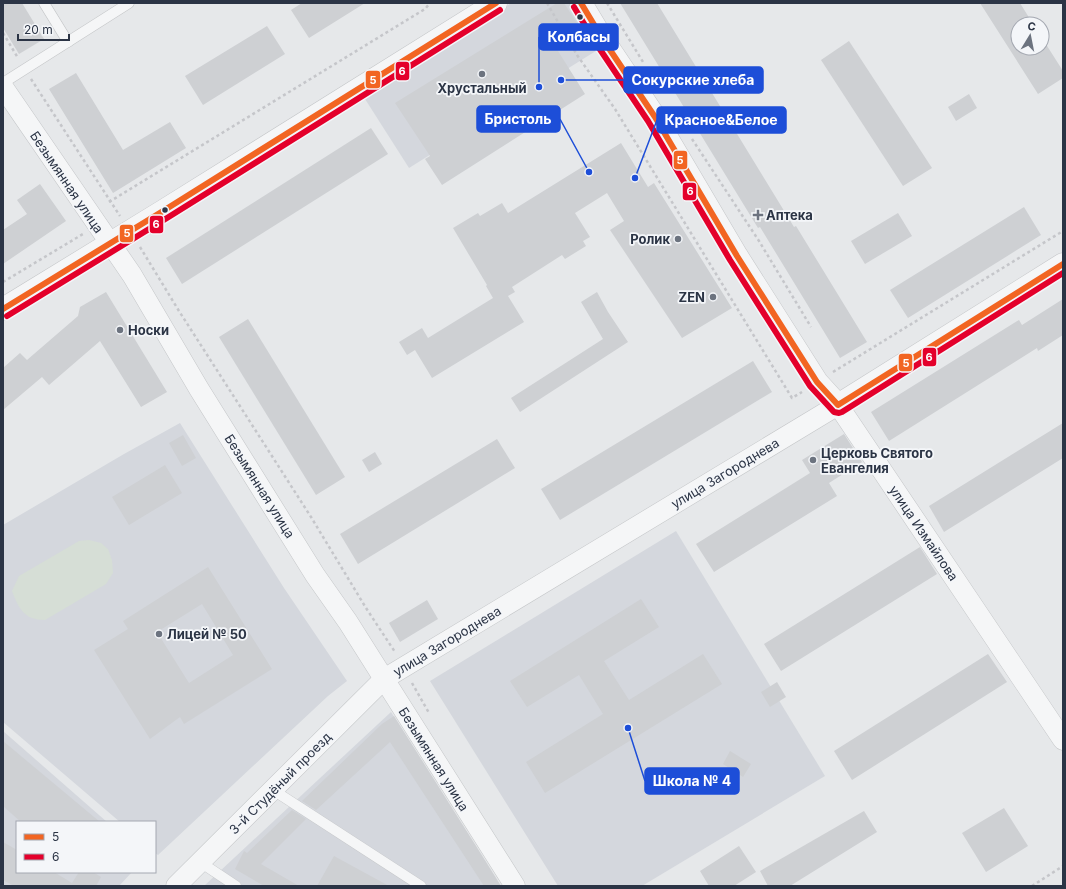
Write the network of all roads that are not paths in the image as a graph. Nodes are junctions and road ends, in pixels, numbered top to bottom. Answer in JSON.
{"nodes":[{"id":1,"x":44,"y":3,"type":"edge"},
{"id":2,"x":129,"y":3,"type":"edge"},
{"id":3,"x":496,"y":3,"type":"edge"},
{"id":4,"x":580,"y":3,"type":"edge"},
{"id":5,"x":68,"y":42,"type":"junction"},
{"id":6,"x":3,"y":83,"type":"edge"},
{"id":7,"x":3,"y":87,"type":"edge"},
{"id":8,"x":110,"y":244,"type":"junction"},
{"id":9,"x":1063,"y":264,"type":"edge"},
{"id":10,"x":3,"y":309,"type":"edge"},
{"id":11,"x":838,"y":405,"type":"junction"},
{"id":12,"x":384,"y":679,"type":"junction"},
{"id":13,"x":1063,"y":740,"type":"edge"},
{"id":14,"x":273,"y":790,"type":"junction"},
{"id":15,"x":200,"y":862,"type":"junction"},
{"id":16,"x":176,"y":886,"type":"edge"},
{"id":17,"x":236,"y":886,"type":"edge"},
{"id":18,"x":421,"y":886,"type":"edge"},
{"id":19,"x":515,"y":886,"type":"edge"}],
"edges":[{"from":1,"to":5,"type":"lane"},
{"from":2,"to":5,"type":"lane"},
{"from":3,"to":8,"type":"street"},
{"from":4,"to":11,"type":"street","name":"улица Измайлова"},
{"from":5,"to":6,"type":"lane"},
{"from":7,"to":8,"type":"street","name":"Безымянная улица"},
{"from":8,"to":10,"type":"street"},
{"from":8,"to":12,"type":"street","name":"Безымянная улица"},
{"from":9,"to":11,"type":"street","name":"улица Загороднева"},
{"from":11,"to":12,"type":"street","name":"улица Загороднева"},
{"from":11,"to":13,"type":"street","name":"улица Измайлова"},
{"from":12,"to":14,"type":"street","name":"3-й Студёный проезд"},
{"from":12,"to":19,"type":"street","name":"Безымянная улица"},
{"from":14,"to":15,"type":"street","name":"3-й Студёный проезд"},
{"from":14,"to":18,"type":"lane"},
{"from":15,"to":16,"type":"street","name":"3-й Студёный проезд"},
{"from":15,"to":17,"type":"lane"}]}
